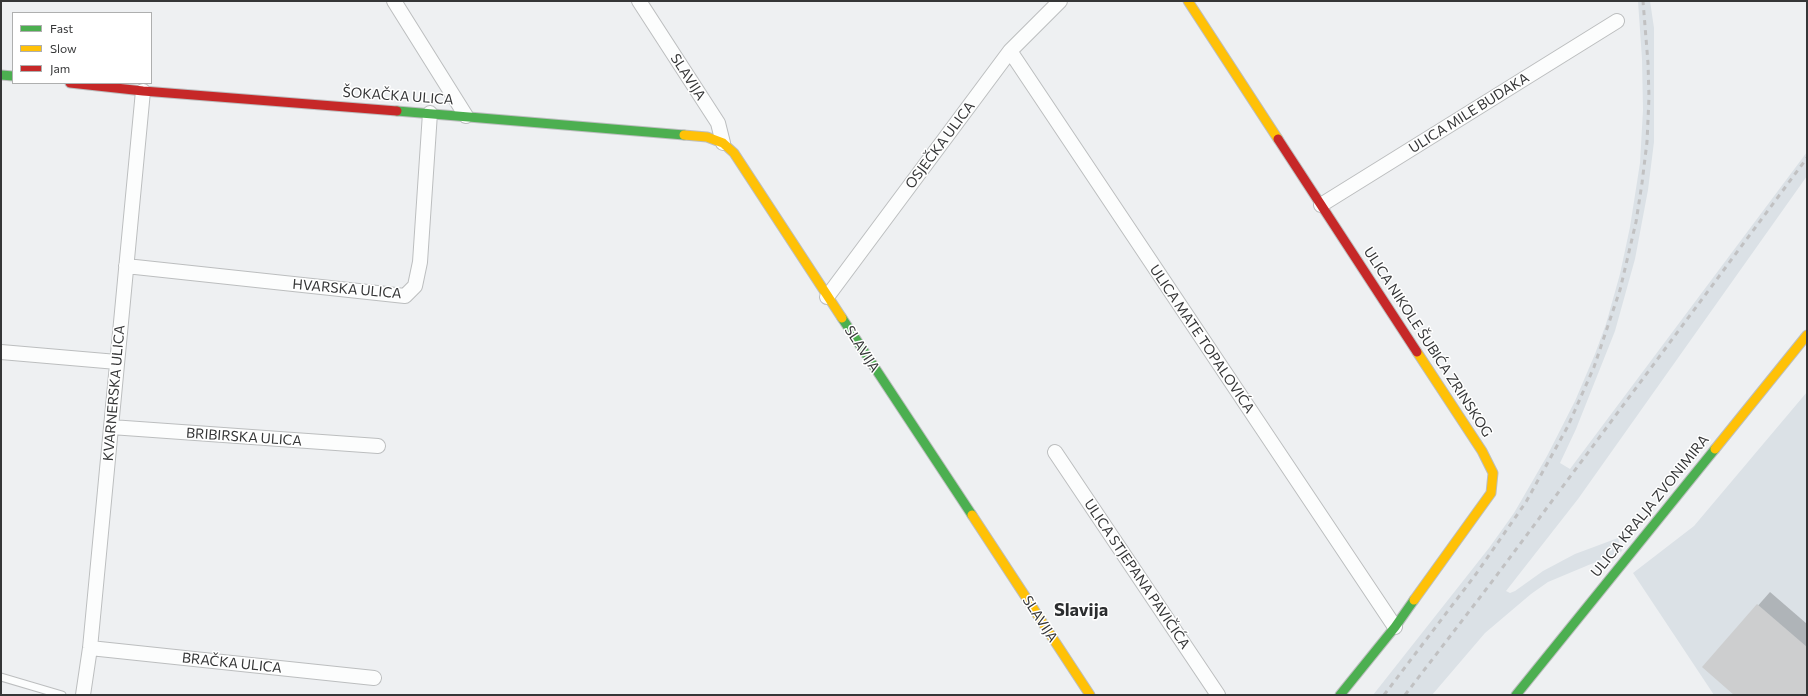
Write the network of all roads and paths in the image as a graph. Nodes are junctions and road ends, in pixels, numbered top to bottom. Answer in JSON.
{"nodes":[{"id":1,"x":394,"y":1,"type":"edge"},
{"id":2,"x":639,"y":1,"type":"edge"},
{"id":3,"x":1060,"y":1,"type":"edge"},
{"id":4,"x":1188,"y":1,"type":"edge"},
{"id":5,"x":1617,"y":21,"type":"dead end"},
{"id":6,"x":1010,"y":51,"type":"junction"},
{"id":7,"x":1,"y":75,"type":"edge"},
{"id":8,"x":12,"y":76,"type":"edge"},
{"id":9,"x":79,"y":84,"type":"edge"},
{"id":10,"x":143,"y":91,"type":"junction"},
{"id":11,"x":430,"y":113,"type":"junction"},
{"id":12,"x":466,"y":116,"type":"junction"},
{"id":13,"x":723,"y":143,"type":"junction"},
{"id":14,"x":1321,"y":205,"type":"junction"},
{"id":15,"x":126,"y":266,"type":"junction"},
{"id":16,"x":827,"y":297,"type":"junction"},
{"id":17,"x":1807,"y":335,"type":"edge"},
{"id":18,"x":1,"y":352,"type":"edge"},
{"id":19,"x":117,"y":362,"type":"junction"},
{"id":20,"x":111,"y":427,"type":"junction"},
{"id":21,"x":378,"y":446,"type":"dead end"},
{"id":22,"x":1055,"y":452,"type":"dead end"},
{"id":23,"x":1395,"y":627,"type":"junction"},
{"id":24,"x":90,"y":648,"type":"junction"},
{"id":25,"x":1,"y":677,"type":"edge"},
{"id":26,"x":374,"y":678,"type":"dead end"},
{"id":27,"x":62,"y":695,"type":"edge"},
{"id":28,"x":83,"y":695,"type":"edge"},
{"id":29,"x":1090,"y":695,"type":"edge"},
{"id":30,"x":1218,"y":695,"type":"edge"},
{"id":31,"x":1340,"y":695,"type":"edge"},
{"id":32,"x":1516,"y":695,"type":"edge"}],
"edges":[{"from":1,"to":12,"type":"street"},
{"from":2,"to":13,"type":"street","name":"SLAVIJA"},
{"from":3,"to":6,"type":"street","name":"OSJEČKA ULICA"},
{"from":4,"to":14,"type":"street","name":"ULICA NIKOLE ŠUBIĆA ZRINSKOG"},
{"from":5,"to":14,"type":"street","name":"ULICA MILE BUDAKA"},
{"from":6,"to":16,"type":"street","name":"OSJEČKA ULICA"},
{"from":6,"to":23,"type":"street","name":"ULICA MATE TOPALOVIĆA"},
{"from":7,"to":8,"type":"street"},
{"from":9,"to":10,"type":"street","name":"ŠOKAČKA ULICA"},
{"from":10,"to":11,"type":"street","name":"ŠOKAČKA ULICA"},
{"from":10,"to":15,"type":"street","name":"KVARNERSKA ULICA"},
{"from":11,"to":12,"type":"street","name":"ŠOKAČKA ULICA"},
{"from":11,"to":15,"type":"street","name":"HVARSKA ULICA"},
{"from":12,"to":13,"type":"street","name":"ŠOKAČKA ULICA"},
{"from":13,"to":16,"type":"street","name":"SLAVIJA"},
{"from":14,"to":23,"type":"street","name":"ULICA NIKOLE ŠUBIĆA ZRINSKOG"},
{"from":15,"to":19,"type":"street","name":"KVARNERSKA ULICA"},
{"from":16,"to":29,"type":"street","name":"SLAVIJA"},
{"from":17,"to":32,"type":"street","name":"ULICA KRALJA ZVONIMIRA"},
{"from":18,"to":19,"type":"street"},
{"from":19,"to":20,"type":"street","name":"KVARNERSKA ULICA"},
{"from":20,"to":21,"type":"street","name":"BRIBIRSKA ULICA"},
{"from":20,"to":24,"type":"street","name":"KVARNERSKA ULICA"},
{"from":22,"to":30,"type":"street","name":"ULICA STJEPANA PAVIČIĆA"},
{"from":23,"to":31,"type":"street","name":"ULICA NIKOLE ŠUBIĆA ZRINSKOG"},
{"from":24,"to":26,"type":"street","name":"BRAČKA ULICA"},
{"from":24,"to":28,"type":"street","name":"KVARNERSKA ULICA"},
{"from":25,"to":27,"type":"lane"}]}
